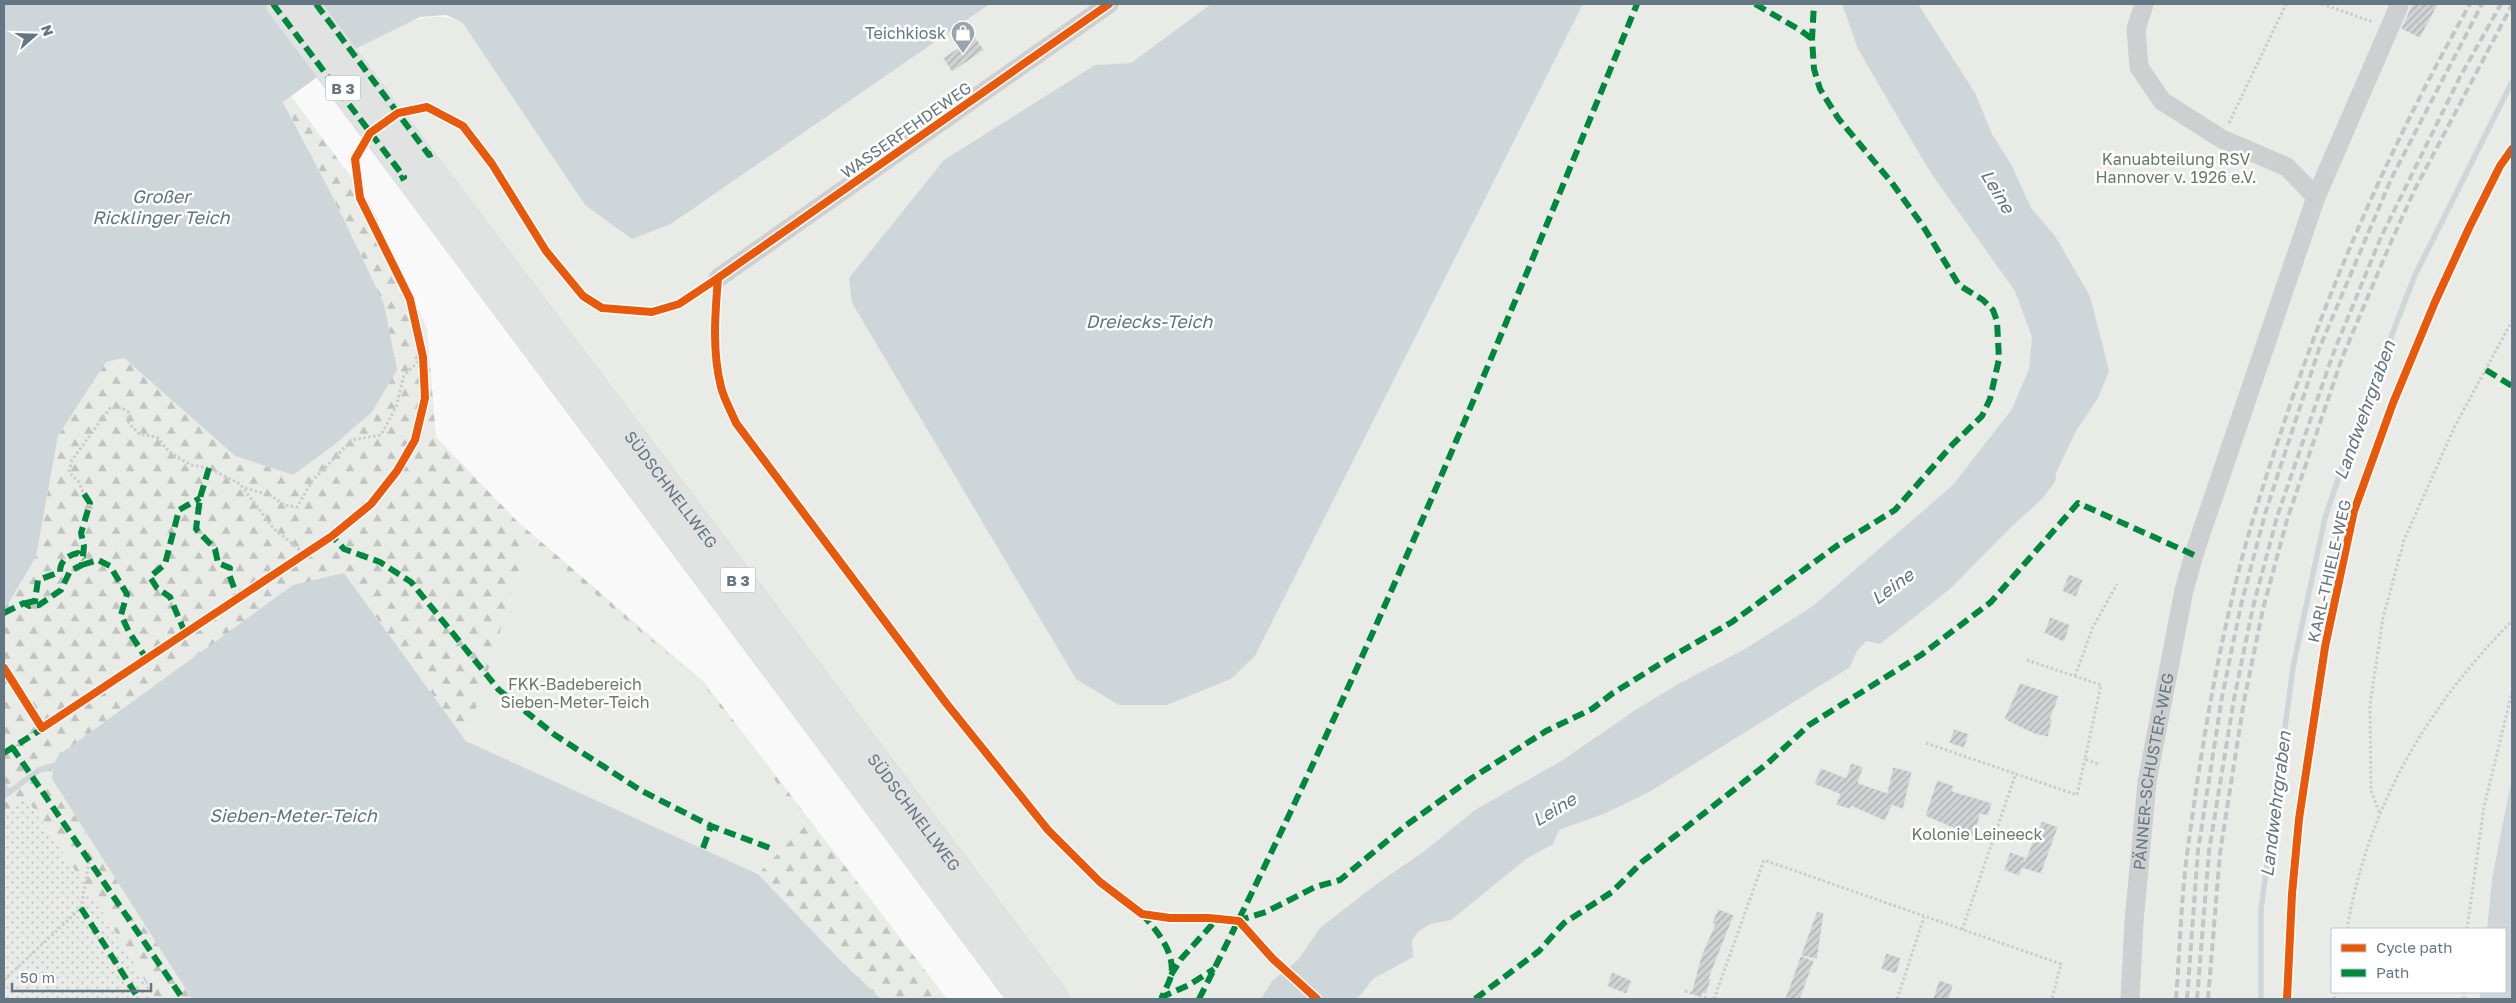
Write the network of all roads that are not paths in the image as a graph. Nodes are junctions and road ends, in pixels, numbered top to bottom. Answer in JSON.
{"nodes":[{"id":1,"x":280,"y":4,"type":"edge"},
{"id":2,"x":305,"y":4,"type":"edge"},
{"id":3,"x":1109,"y":4,"type":"edge"},
{"id":4,"x":2144,"y":4,"type":"edge"},
{"id":5,"x":2400,"y":6,"type":"dead end"},
{"id":6,"x":414,"y":166,"type":"junction"},
{"id":7,"x":2316,"y":197,"type":"junction"},
{"id":8,"x":718,"y":278,"type":"dead end"},
{"id":9,"x":1023,"y":999,"type":"edge"},
{"id":10,"x":1055,"y":999,"type":"edge"},
{"id":11,"x":2130,"y":999,"type":"edge"}],
"edges":[{"from":1,"to":6,"type":"highway","name":"SÜDSCHNELLWEG","number":"B 3"},
{"from":2,"to":6,"type":"highway","name":"SÜDSCHNELLWEG","number":"B 3"},
{"from":3,"to":8,"type":"lane","name":"WASSERFEHDEWEG"},
{"from":4,"to":7,"type":"lane"},
{"from":5,"to":7,"type":"lane","name":"PÄNNER-SCHUSTER-WEG"},
{"from":6,"to":9,"type":"highway","name":"SÜDSCHNELLWEG","number":"B 3"},
{"from":6,"to":10,"type":"highway","name":"SÜDSCHNELLWEG","number":"B 3"},
{"from":7,"to":11,"type":"lane","name":"PÄNNER-SCHUSTER-WEG"}]}
